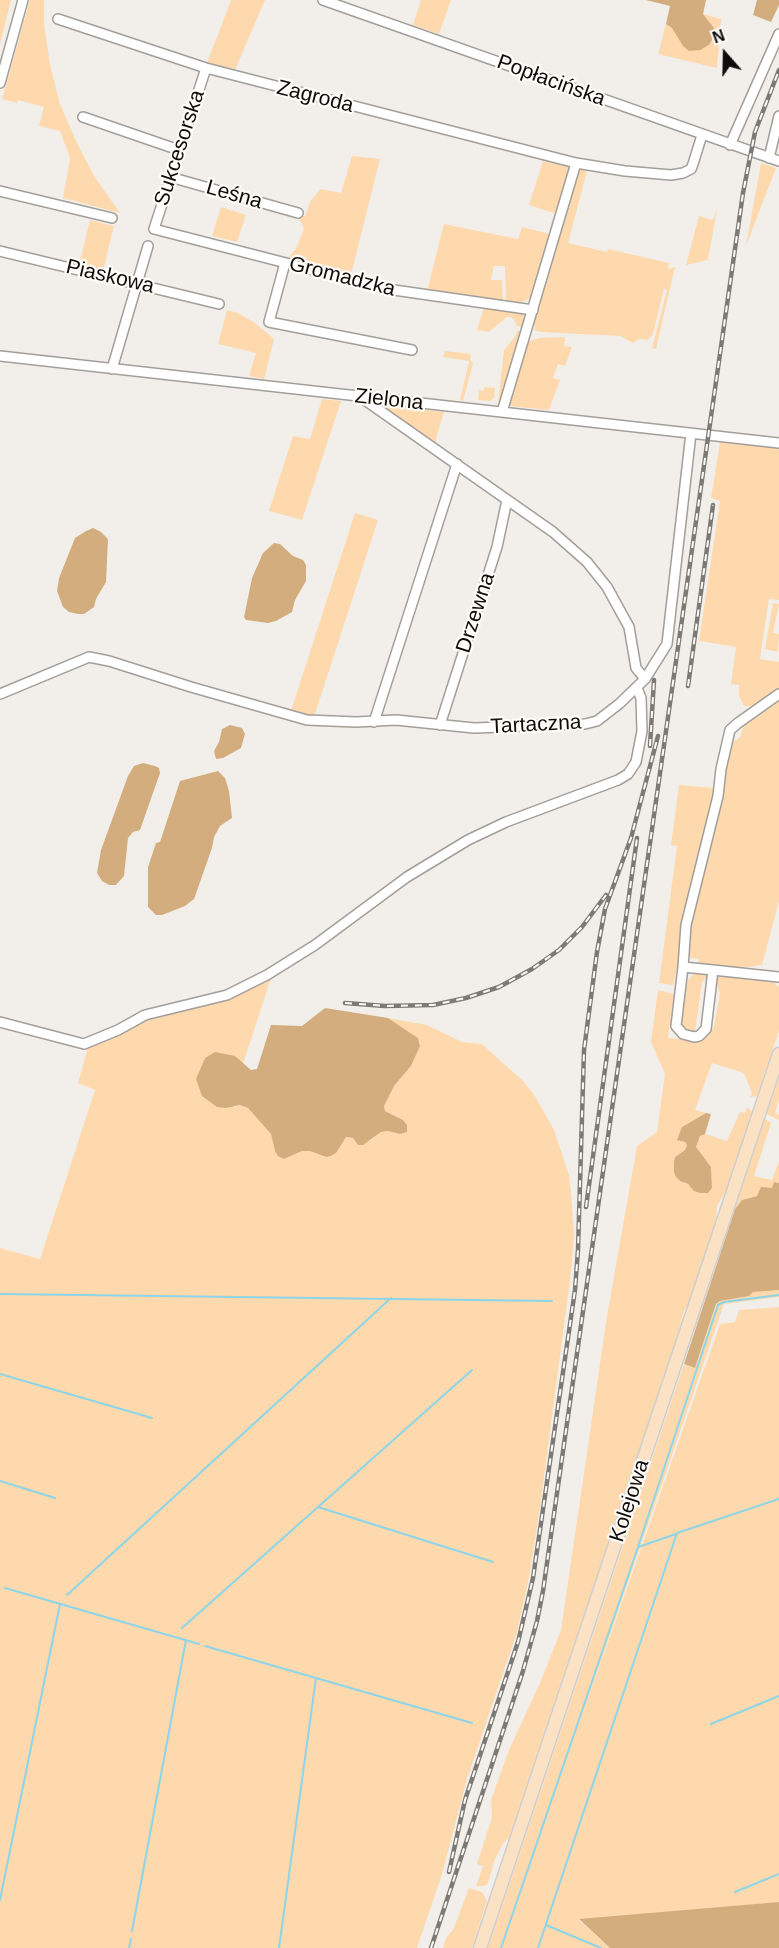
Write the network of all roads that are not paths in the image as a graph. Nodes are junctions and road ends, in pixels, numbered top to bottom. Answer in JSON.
{"nodes":[{"id":1,"x":23,"y":0,"type":"edge"},
{"id":2,"x":323,"y":0,"type":"edge"},
{"id":3,"x":58,"y":19,"type":"dead end"},
{"id":4,"x":779,"y":34,"type":"edge"},
{"id":5,"x":206,"y":68,"type":"junction"},
{"id":6,"x":1,"y":77,"type":"edge"},
{"id":7,"x":779,"y":116,"type":"edge"},
{"id":8,"x":83,"y":117,"type":"dead end"},
{"id":9,"x":702,"y":135,"type":"junction"},
{"id":10,"x":730,"y":145,"type":"junction"},
{"id":11,"x":179,"y":150,"type":"junction"},
{"id":12,"x":769,"y":158,"type":"junction"},
{"id":13,"x":779,"y":161,"type":"edge"},
{"id":14,"x":576,"y":163,"type":"junction"},
{"id":15,"x":170,"y":177,"type":"junction"},
{"id":16,"x":0,"y":191,"type":"edge"},
{"id":17,"x":298,"y":213,"type":"dead end"},
{"id":18,"x":112,"y":218,"type":"dead end"},
{"id":19,"x":154,"y":229,"type":"joint"},
{"id":20,"x":148,"y":246,"type":"dead end"},
{"id":21,"x":0,"y":251,"type":"edge"},
{"id":22,"x":285,"y":263,"type":"junction"},
{"id":23,"x":136,"y":283,"type":"junction"},
{"id":24,"x":219,"y":304,"type":"dead end"},
{"id":25,"x":533,"y":310,"type":"junction"},
{"id":26,"x":412,"y":350,"type":"dead end"},
{"id":27,"x":0,"y":356,"type":"edge"},
{"id":28,"x":112,"y":369,"type":"junction"},
{"id":29,"x":360,"y":397,"type":"junction"},
{"id":30,"x":502,"y":412,"type":"junction"},
{"id":31,"x":691,"y":433,"type":"junction"},
{"id":32,"x":779,"y":443,"type":"edge"},
{"id":33,"x":457,"y":464,"type":"junction"},
{"id":34,"x":507,"y":500,"type":"junction"},
{"id":35,"x":645,"y":679,"type":"junction"},
{"id":36,"x":637,"y":688,"type":"junction"},
{"id":37,"x":779,"y":693,"type":"edge"},
{"id":38,"x":0,"y":694,"type":"edge"},
{"id":39,"x":374,"y":722,"type":"junction"},
{"id":40,"x":440,"y":725,"type":"junction"},
{"id":41,"x":683,"y":967,"type":"junction"},
{"id":42,"x":713,"y":970,"type":"junction"},
{"id":43,"x":779,"y":977,"type":"edge"},
{"id":44,"x":0,"y":1022,"type":"edge"},
{"id":45,"x":779,"y":1054,"type":"edge"},
{"id":46,"x":480,"y":1948,"type":"edge"}],
"edges":[{"from":1,"to":6,"type":"street"},
{"from":2,"to":9,"type":"street","name":"Popłacińska"},
{"from":3,"to":5,"type":"street","name":"Zagroda"},
{"from":4,"to":10,"type":"street"},
{"from":5,"to":11,"type":"street","name":"Sukcesorska"},
{"from":5,"to":14,"type":"street","name":"Zagroda"},
{"from":7,"to":12,"type":"street"},
{"from":8,"to":11,"type":"street"},
{"from":9,"to":10,"type":"street","name":"Popłacińska"},
{"from":9,"to":14,"type":"street","name":"Zagroda"},
{"from":10,"to":12,"type":"street","name":"Popłacińska"},
{"from":11,"to":15,"type":"street","name":"Sukcesorska"},
{"from":12,"to":13,"type":"street","name":"Popłacińska"},
{"from":14,"to":25,"type":"street"},
{"from":15,"to":17,"type":"street","name":"Leśna"},
{"from":15,"to":19,"type":"street","name":"Sukcesorska"},
{"from":16,"to":18,"type":"street"},
{"from":19,"to":22,"type":"street","name":"Gromadzka"},
{"from":20,"to":23,"type":"street"},
{"from":21,"to":23,"type":"street","name":"Piaskowa"},
{"from":22,"to":25,"type":"street","name":"Gromadzka"},
{"from":22,"to":26,"type":"street"},
{"from":23,"to":24,"type":"street","name":"Piaskowa"},
{"from":23,"to":28,"type":"street"},
{"from":25,"to":30,"type":"street"},
{"from":27,"to":28,"type":"street","name":"Zielona"},
{"from":28,"to":29,"type":"street","name":"Zielona"},
{"from":29,"to":30,"type":"street","name":"Zielona"},
{"from":29,"to":33,"type":"street"},
{"from":30,"to":31,"type":"street","name":"Zielona"},
{"from":31,"to":32,"type":"street","name":"Zielona"},
{"from":31,"to":35,"type":"street","name":"Tartaczna"},
{"from":33,"to":34,"type":"street"},
{"from":33,"to":39,"type":"street"},
{"from":34,"to":35,"type":"street"},
{"from":34,"to":40,"type":"street","name":"Drzewna"},
{"from":35,"to":36,"type":"street","name":"Tartaczna"},
{"from":36,"to":40,"type":"street","name":"Tartaczna"},
{"from":36,"to":44,"type":"street"},
{"from":37,"to":41,"type":"street"},
{"from":38,"to":39,"type":"street","name":"Tartaczna"},
{"from":39,"to":40,"type":"street","name":"Tartaczna"},
{"from":41,"to":42,"type":"street"},
{"from":41,"to":42,"type":"street"},
{"from":42,"to":43,"type":"street"},
{"from":45,"to":46,"type":"main road","name":"Kolejowa"}]}
